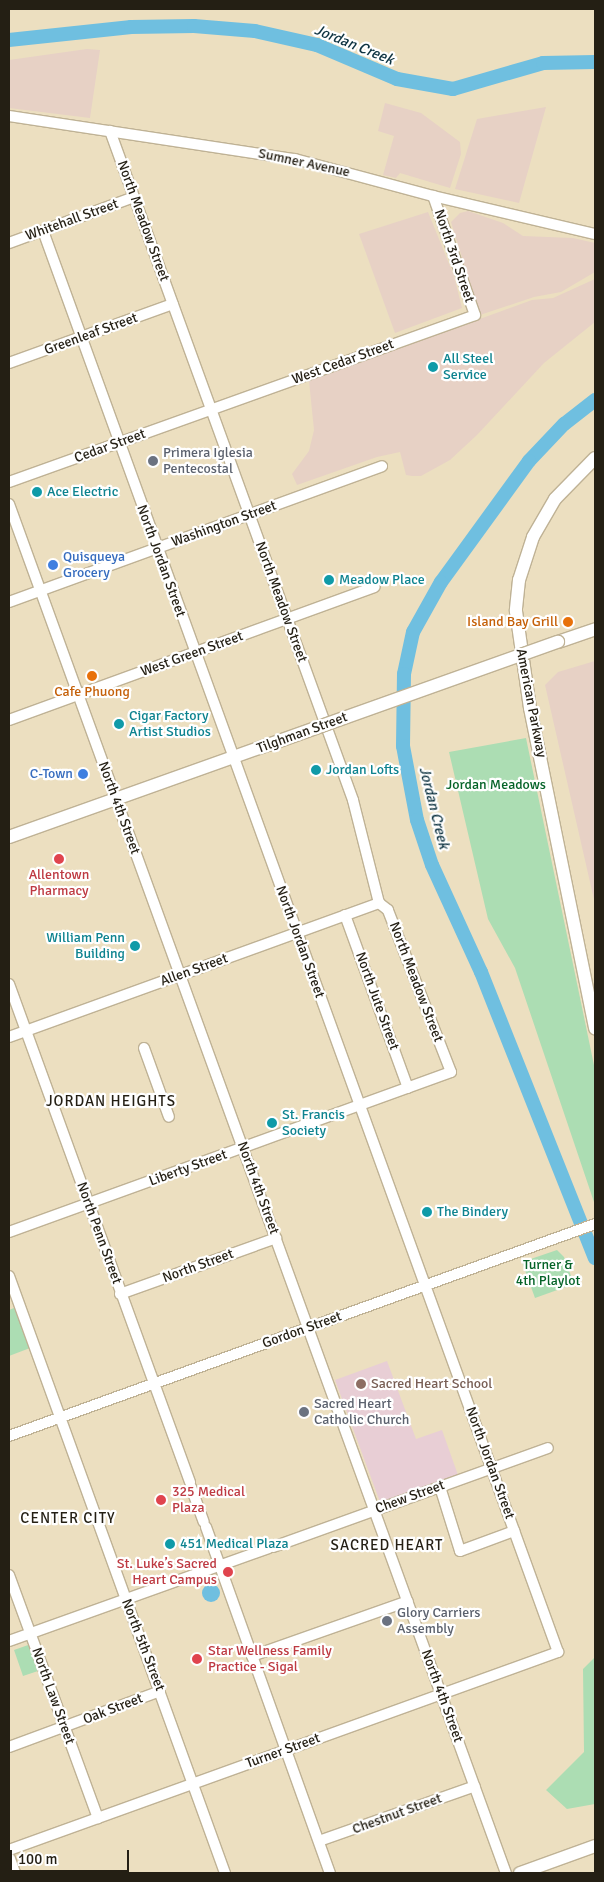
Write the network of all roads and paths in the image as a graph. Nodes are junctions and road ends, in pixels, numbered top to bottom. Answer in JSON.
{"nodes":[{"id":1,"x":9,"y":116,"type":"edge"},
{"id":2,"x":110,"y":131,"type":"junction"},
{"id":3,"x":433,"y":196,"type":"junction"},
{"id":4,"x":134,"y":197,"type":"junction"},
{"id":5,"x":43,"y":231,"type":"junction"},
{"id":6,"x":595,"y":234,"type":"edge"},
{"id":7,"x":9,"y":243,"type":"edge"},
{"id":8,"x":173,"y":304,"type":"junction"},
{"id":9,"x":475,"y":315,"type":"joint"},
{"id":10,"x":81,"y":337,"type":"junction"},
{"id":11,"x":9,"y":363,"type":"edge"},
{"id":12,"x":211,"y":410,"type":"junction"},
{"id":13,"x":119,"y":443,"type":"junction"},
{"id":14,"x":595,"y":458,"type":"edge"},
{"id":15,"x":382,"y":466,"type":"dead end"},
{"id":16,"x":9,"y":482,"type":"edge"},
{"id":17,"x":9,"y":504,"type":"edge"},
{"id":18,"x":249,"y":515,"type":"junction"},
{"id":19,"x":157,"y":549,"type":"junction"},
{"id":20,"x":375,"y":587,"type":"dead end"},
{"id":21,"x":40,"y":591,"type":"junction"},
{"id":22,"x":9,"y":602,"type":"edge"},
{"id":23,"x":287,"y":619,"type":"junction"},
{"id":24,"x":595,"y":629,"type":"edge"},
{"id":25,"x":194,"y":653,"type":"junction"},
{"id":26,"x":78,"y":695,"type":"junction"},
{"id":27,"x":9,"y":720,"type":"edge"},
{"id":28,"x":232,"y":758,"type":"junction"},
{"id":29,"x":116,"y":799,"type":"junction"},
{"id":30,"x":9,"y":837,"type":"edge"},
{"id":31,"x":380,"y":903,"type":"junction"},
{"id":32,"x":345,"y":915,"type":"junction"},
{"id":33,"x":296,"y":933,"type":"junction"},
{"id":34,"x":180,"y":976,"type":"junction"},
{"id":35,"x":9,"y":984,"type":"edge"},
{"id":36,"x":595,"y":1028,"type":"edge"},
{"id":37,"x":26,"y":1031,"type":"junction"},
{"id":38,"x":9,"y":1037,"type":"edge"},
{"id":39,"x":144,"y":1048,"type":"dead end"},
{"id":40,"x":451,"y":1072,"type":"joint"},
{"id":41,"x":408,"y":1088,"type":"junction"},
{"id":42,"x":360,"y":1106,"type":"junction"},
{"id":43,"x":169,"y":1117,"type":"dead end"},
{"id":44,"x":243,"y":1148,"type":"junction"},
{"id":45,"x":88,"y":1204,"type":"junction"},
{"id":46,"x":595,"y":1224,"type":"edge"},
{"id":47,"x":9,"y":1232,"type":"edge"},
{"id":48,"x":276,"y":1238,"type":"junction"},
{"id":49,"x":9,"y":1276,"type":"edge"},
{"id":50,"x":425,"y":1286,"type":"junction"},
{"id":51,"x":120,"y":1294,"type":"junction"},
{"id":52,"x":308,"y":1327,"type":"junction"},
{"id":53,"x":153,"y":1384,"type":"junction"},
{"id":54,"x":60,"y":1418,"type":"junction"},
{"id":55,"x":9,"y":1436,"type":"edge"},
{"id":56,"x":548,"y":1448,"type":"dead end"},
{"id":57,"x":492,"y":1468,"type":"junction"},
{"id":58,"x":440,"y":1487,"type":"junction"},
{"id":59,"x":374,"y":1510,"type":"junction"},
{"id":60,"x":514,"y":1531,"type":"junction"},
{"id":61,"x":220,"y":1565,"type":"junction"},
{"id":62,"x":9,"y":1575,"type":"edge"},
{"id":63,"x":125,"y":1600,"type":"junction"},
{"id":64,"x":408,"y":1601,"type":"junction"},
{"id":65,"x":30,"y":1633,"type":"junction"},
{"id":66,"x":9,"y":1641,"type":"edge"},
{"id":67,"x":558,"y":1652,"type":"joint"},
{"id":68,"x":252,"y":1656,"type":"junction"},
{"id":69,"x":160,"y":1691,"type":"junction"},
{"id":70,"x":442,"y":1694,"type":"junction"},
{"id":71,"x":64,"y":1727,"type":"junction"},
{"id":72,"x":9,"y":1747,"type":"edge"},
{"id":73,"x":287,"y":1750,"type":"junction"},
{"id":74,"x":194,"y":1782,"type":"junction"},
{"id":75,"x":475,"y":1786,"type":"junction"},
{"id":76,"x":98,"y":1818,"type":"junction"},
{"id":77,"x":319,"y":1841,"type":"junction"},
{"id":78,"x":595,"y":1846,"type":"edge"},
{"id":79,"x":9,"y":1850,"type":"edge"},
{"id":80,"x":9,"y":1859,"type":"edge"},
{"id":81,"x":14,"y":1873,"type":"edge"},
{"id":82,"x":225,"y":1873,"type":"edge"},
{"id":83,"x":330,"y":1873,"type":"edge"},
{"id":84,"x":506,"y":1873,"type":"edge"},
{"id":85,"x":520,"y":1873,"type":"edge"}],
"edges":[{"from":1,"to":2,"type":"street","name":"Sumner Avenue"},
{"from":2,"to":3,"type":"street","name":"Sumner Avenue"},
{"from":2,"to":4,"type":"street","name":"North Meadow Street"},
{"from":3,"to":6,"type":"street","name":"Sumner Avenue"},
{"from":3,"to":9,"type":"street","name":"North 3rd Street"},
{"from":4,"to":5,"type":"street","name":"Whitehall Street"},
{"from":4,"to":8,"type":"street","name":"North Meadow Street"},
{"from":5,"to":7,"type":"street","name":"Whitehall Street"},
{"from":5,"to":10,"type":"street","name":"North Jordan Street"},
{"from":8,"to":10,"type":"street","name":"Greenleaf Street"},
{"from":8,"to":12,"type":"street","name":"North Meadow Street"},
{"from":9,"to":12,"type":"street","name":"West Cedar Street"},
{"from":10,"to":11,"type":"street","name":"Greenleaf Street"},
{"from":10,"to":13,"type":"street","name":"North Jordan Street"},
{"from":12,"to":13,"type":"street","name":"Cedar Street"},
{"from":12,"to":18,"type":"street","name":"North Meadow Street"},
{"from":13,"to":16,"type":"street","name":"Cedar Street"},
{"from":13,"to":19,"type":"street","name":"North Jordan Street"},
{"from":14,"to":36,"type":"main road","name":"American Parkway"},
{"from":15,"to":18,"type":"street","name":"Washington Street"},
{"from":17,"to":21,"type":"street","name":"North 4th Street"},
{"from":18,"to":19,"type":"street","name":"Washington Street"},
{"from":18,"to":23,"type":"street","name":"North Meadow Street"},
{"from":19,"to":21,"type":"street","name":"Washington Street"},
{"from":19,"to":25,"type":"street","name":"North Jordan Street"},
{"from":20,"to":23,"type":"street","name":"West Green Street"},
{"from":21,"to":22,"type":"street","name":"Washington Street"},
{"from":21,"to":26,"type":"street","name":"North 4th Street"},
{"from":23,"to":25,"type":"street","name":"West Green Street"},
{"from":23,"to":31,"type":"street","name":"North Meadow Street"},
{"from":24,"to":28,"type":"main road","name":"Tilghman Street","bridge":true},
{"from":25,"to":26,"type":"street","name":"West Green Street"},
{"from":25,"to":28,"type":"street","name":"North Jordan Street"},
{"from":26,"to":27,"type":"street","name":"West Green Street"},
{"from":26,"to":29,"type":"street","name":"North 4th Street"},
{"from":28,"to":29,"type":"main road","name":"Tilghman Street"},
{"from":28,"to":33,"type":"street","name":"North Jordan Street"},
{"from":29,"to":30,"type":"main road","name":"Tilghman Street"},
{"from":29,"to":34,"type":"street","name":"North 4th Street"},
{"from":31,"to":32,"type":"street","name":"Allen Street"},
{"from":31,"to":40,"type":"street","name":"North Meadow Street"},
{"from":32,"to":33,"type":"street","name":"Allen Street"},
{"from":32,"to":41,"type":"street","name":"North Jute Street"},
{"from":33,"to":34,"type":"street","name":"Allen Street"},
{"from":33,"to":42,"type":"street","name":"North Jordan Street"},
{"from":34,"to":37,"type":"street","name":"Allen Street"},
{"from":34,"to":44,"type":"street","name":"North 4th Street"},
{"from":35,"to":37,"type":"street","name":"North Penn Street"},
{"from":37,"to":38,"type":"street","name":"Allen Street"},
{"from":37,"to":45,"type":"street","name":"North Penn Street"},
{"from":39,"to":43,"type":"street"},
{"from":40,"to":41,"type":"street","name":"Liberty Street"},
{"from":41,"to":42,"type":"street","name":"Liberty Street"},
{"from":42,"to":44,"type":"street","name":"Liberty Street"},
{"from":42,"to":50,"type":"street","name":"North Jordan Street"},
{"from":44,"to":45,"type":"street","name":"Liberty Street"},
{"from":44,"to":48,"type":"street","name":"North 4th Street"},
{"from":45,"to":47,"type":"street","name":"Liberty Street"},
{"from":45,"to":51,"type":"street","name":"North Penn Street"},
{"from":46,"to":50,"type":"street","name":"Gordon Street"},
{"from":48,"to":51,"type":"street","name":"North Street"},
{"from":48,"to":52,"type":"street","name":"North 4th Street"},
{"from":49,"to":54,"type":"street","name":"North 5th Street"},
{"from":50,"to":52,"type":"street","name":"Gordon Street"},
{"from":50,"to":57,"type":"street","name":"North Jordan Street"},
{"from":51,"to":53,"type":"street","name":"North Penn Street"},
{"from":52,"to":53,"type":"street","name":"Gordon Street"},
{"from":52,"to":59,"type":"street","name":"North 4th Street"},
{"from":53,"to":54,"type":"street","name":"Gordon Street"},
{"from":53,"to":61,"type":"street","name":"North Penn Street"},
{"from":54,"to":55,"type":"street","name":"Gordon Street"},
{"from":54,"to":63,"type":"street","name":"North 5th Street"},
{"from":56,"to":57,"type":"street","name":"Chew Street"},
{"from":57,"to":58,"type":"street","name":"Chew Street"},
{"from":57,"to":60,"type":"street","name":"North Jordan Street"},
{"from":58,"to":59,"type":"street","name":"Chew Street"},
{"from":58,"to":60,"type":"street"},
{"from":59,"to":61,"type":"street","name":"Chew Street"},
{"from":59,"to":64,"type":"street","name":"North 4th Street"},
{"from":60,"to":67,"type":"street","name":"North Jordan Street"},
{"from":61,"to":63,"type":"street","name":"Chew Street"},
{"from":61,"to":68,"type":"street","name":"North Penn Street"},
{"from":62,"to":65,"type":"street","name":"North Law Street"},
{"from":63,"to":65,"type":"street","name":"Chew Street"},
{"from":63,"to":69,"type":"street","name":"North 5th Street"},
{"from":64,"to":68,"type":"street"},
{"from":64,"to":70,"type":"street","name":"North 4th Street"},
{"from":65,"to":66,"type":"street","name":"Chew Street"},
{"from":65,"to":71,"type":"street","name":"North Law Street"},
{"from":67,"to":70,"type":"street","name":"Turner Street"},
{"from":68,"to":73,"type":"street","name":"North Penn Street"},
{"from":69,"to":71,"type":"street","name":"Oak Street"},
{"from":69,"to":74,"type":"street","name":"North 5th Street"},
{"from":70,"to":73,"type":"street","name":"Turner Street"},
{"from":70,"to":75,"type":"street","name":"North 4th Street"},
{"from":71,"to":72,"type":"street","name":"Oak Street"},
{"from":71,"to":76,"type":"street","name":"North Law Street"},
{"from":73,"to":74,"type":"street","name":"Turner Street"},
{"from":73,"to":77,"type":"street","name":"North Penn Street"},
{"from":74,"to":76,"type":"street","name":"Turner Street"},
{"from":74,"to":82,"type":"street","name":"North 5th Street"},
{"from":75,"to":77,"type":"street","name":"Chestnut Street"},
{"from":75,"to":84,"type":"street","name":"North 4th Street"},
{"from":76,"to":79,"type":"street","name":"Turner Street"},
{"from":77,"to":83,"type":"street","name":"North Penn Street"},
{"from":78,"to":85,"type":"main road"},
{"from":80,"to":81,"type":"main road"}]}
